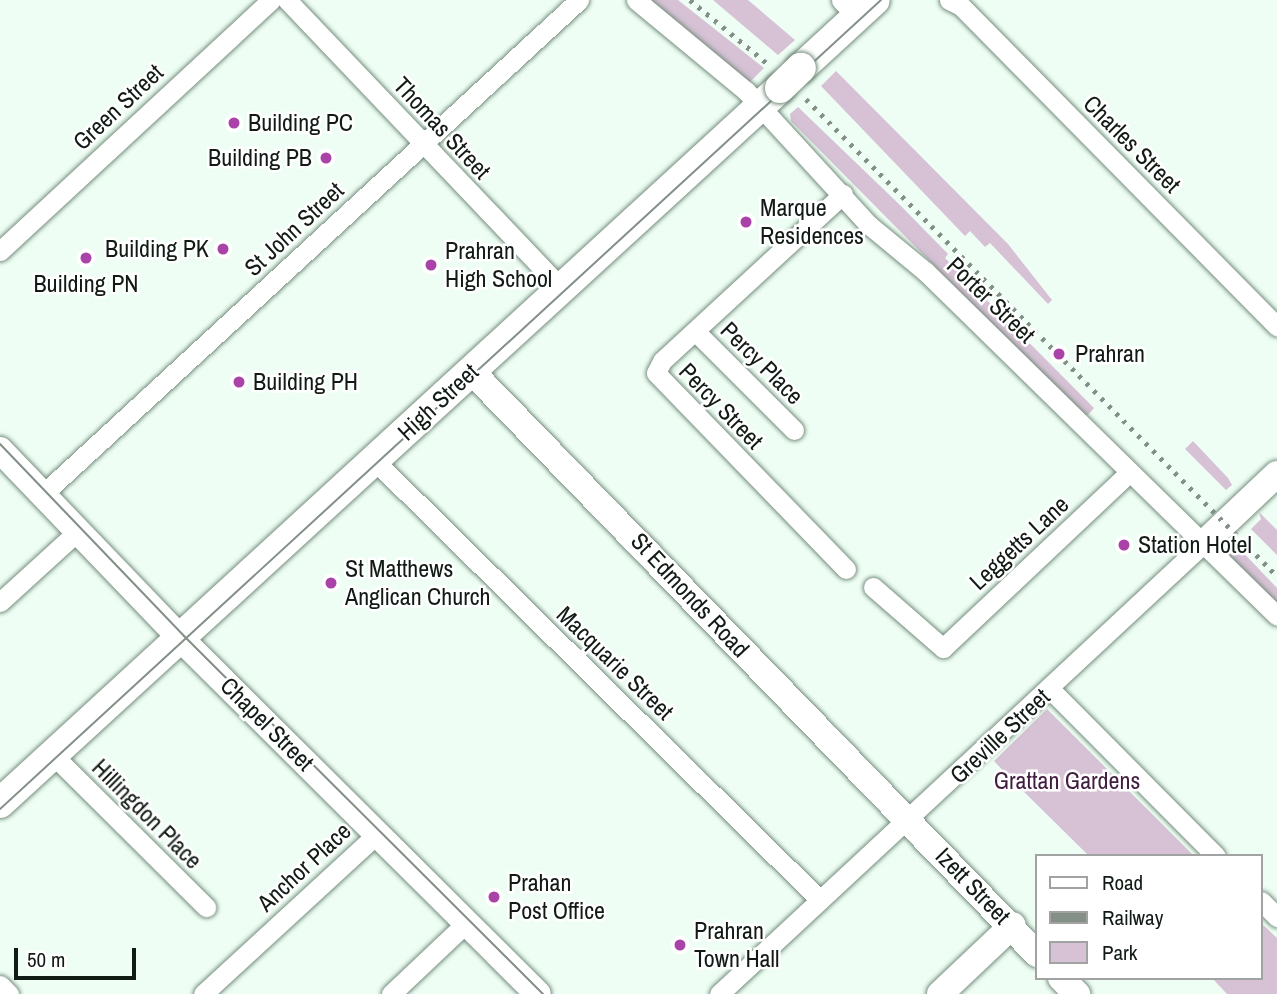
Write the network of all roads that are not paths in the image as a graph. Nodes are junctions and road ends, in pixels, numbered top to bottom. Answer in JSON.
{"nodes":[{"id":1,"x":271,"y":0,"type":"edge"},
{"id":2,"x":287,"y":0,"type":"edge"},
{"id":3,"x":579,"y":0,"type":"edge"},
{"id":4,"x":636,"y":0,"type":"edge"},
{"id":5,"x":949,"y":0,"type":"edge"},
{"id":6,"x":858,"y":6,"type":"edge"},
{"id":7,"x":249,"y":7,"type":"edge"},
{"id":8,"x":780,"y":88,"type":"junction"},
{"id":9,"x":423,"y":143,"type":"junction"},
{"id":10,"x":843,"y":194,"type":"junction"},
{"id":11,"x":0,"y":251,"type":"edge"},
{"id":12,"x":562,"y":289,"type":"junction"},
{"id":13,"x":1270,"y":304,"type":"edge"},
{"id":14,"x":1277,"y":327,"type":"edge"},
{"id":15,"x":695,"y":331,"type":"junction"},
{"id":16,"x":471,"y":372,"type":"junction"},
{"id":17,"x":794,"y":430,"type":"dead end"},
{"id":18,"x":0,"y":450,"type":"edge"},
{"id":19,"x":375,"y":461,"type":"junction"},
{"id":20,"x":1129,"y":473,"type":"junction"},
{"id":21,"x":1277,"y":474,"type":"edge"},
{"id":22,"x":43,"y":494,"type":"junction"},
{"id":23,"x":78,"y":531,"type":"junction"},
{"id":24,"x":1205,"y":542,"type":"junction"},
{"id":25,"x":846,"y":569,"type":"dead end"},
{"id":26,"x":873,"y":587,"type":"dead end"},
{"id":27,"x":0,"y":602,"type":"edge"},
{"id":28,"x":1277,"y":616,"type":"edge"},
{"id":29,"x":181,"y":639,"type":"junction"},
{"id":30,"x":1050,"y":690,"type":"junction"},
{"id":31,"x":53,"y":755,"type":"junction"},
{"id":32,"x":0,"y":803,"type":"edge"},
{"id":33,"x":908,"y":819,"type":"junction"},
{"id":34,"x":377,"y":834,"type":"junction"},
{"id":35,"x":1214,"y":854,"type":"edge"},
{"id":36,"x":820,"y":900,"type":"junction"},
{"id":37,"x":1263,"y":903,"type":"edge"},
{"id":38,"x":206,"y":907,"type":"dead end"},
{"id":39,"x":1277,"y":917,"type":"edge"},
{"id":40,"x":466,"y":923,"type":"junction"},
{"id":41,"x":1013,"y":925,"type":"junction"},
{"id":42,"x":1036,"y":953,"type":"edge"},
{"id":43,"x":1063,"y":980,"type":"edge"},
{"id":44,"x":0,"y":985,"type":"edge"},
{"id":45,"x":9,"y":994,"type":"edge"},
{"id":46,"x":203,"y":994,"type":"edge"},
{"id":47,"x":391,"y":994,"type":"edge"},
{"id":48,"x":538,"y":994,"type":"edge"},
{"id":49,"x":719,"y":994,"type":"edge"},
{"id":50,"x":940,"y":994,"type":"edge"},
{"id":51,"x":1077,"y":994,"type":"edge"}],
"edges":[{"from":1,"to":7,"type":"street","name":"Green Street"},
{"from":2,"to":9,"type":"street","name":"Thomas Street"},
{"from":3,"to":9,"type":"street","name":"St John Street"},
{"from":4,"to":8,"type":"street"},
{"from":5,"to":13,"type":"street","name":"Charles Street"},
{"from":6,"to":8,"type":"main road","name":"High Street"},
{"from":7,"to":11,"type":"street","name":"Green Street"},
{"from":8,"to":10,"type":"street","name":"Porter Street"},
{"from":8,"to":12,"type":"main road","name":"High Street"},
{"from":9,"to":12,"type":"street","name":"Thomas Street"},
{"from":9,"to":22,"type":"street","name":"St John Street"},
{"from":10,"to":15,"type":"street","name":"Percy Street"},
{"from":10,"to":20,"type":"street","name":"Porter Street"},
{"from":12,"to":16,"type":"main road","name":"High Street"},
{"from":13,"to":14,"type":"street","name":"Charles Street"},
{"from":15,"to":17,"type":"street","name":"Percy Place"},
{"from":15,"to":25,"type":"street","name":"Percy Street"},
{"from":16,"to":19,"type":"main road","name":"High Street"},
{"from":16,"to":33,"type":"street","name":"St Edmonds Road"},
{"from":18,"to":22,"type":"street","name":"Chapel Street"},
{"from":19,"to":29,"type":"main road","name":"High Street"},
{"from":19,"to":36,"type":"street","name":"Macquarie Street"},
{"from":20,"to":24,"type":"street","name":"Porter Street"},
{"from":20,"to":26,"type":"street","name":"Leggetts Lane"},
{"from":21,"to":24,"type":"street","name":"Greville Street"},
{"from":22,"to":23,"type":"street","name":"Chapel Street"},
{"from":23,"to":27,"type":"street"},
{"from":23,"to":29,"type":"street","name":"Chapel Street"},
{"from":24,"to":28,"type":"street","name":"Porter Street"},
{"from":24,"to":30,"type":"street","name":"Greville Street"},
{"from":29,"to":31,"type":"main road","name":"High Street"},
{"from":29,"to":34,"type":"street","name":"Chapel Street"},
{"from":30,"to":33,"type":"street","name":"Greville Street"},
{"from":30,"to":35,"type":"street"},
{"from":31,"to":32,"type":"main road","name":"High Street"},
{"from":31,"to":38,"type":"street","name":"Hillingdon Place"},
{"from":33,"to":36,"type":"street","name":"Greville Street"},
{"from":33,"to":41,"type":"street","name":"Izett Street"},
{"from":34,"to":40,"type":"street","name":"Chapel Street"},
{"from":34,"to":46,"type":"street","name":"Anchor Place"},
{"from":36,"to":49,"type":"street","name":"Greville Street"},
{"from":37,"to":39,"type":"street"},
{"from":40,"to":47,"type":"street"},
{"from":40,"to":48,"type":"street","name":"Chapel Street"},
{"from":41,"to":42,"type":"street","name":"Izett Street"},
{"from":41,"to":50,"type":"street"},
{"from":43,"to":51,"type":"street"},
{"from":44,"to":45,"type":"street"}]}
